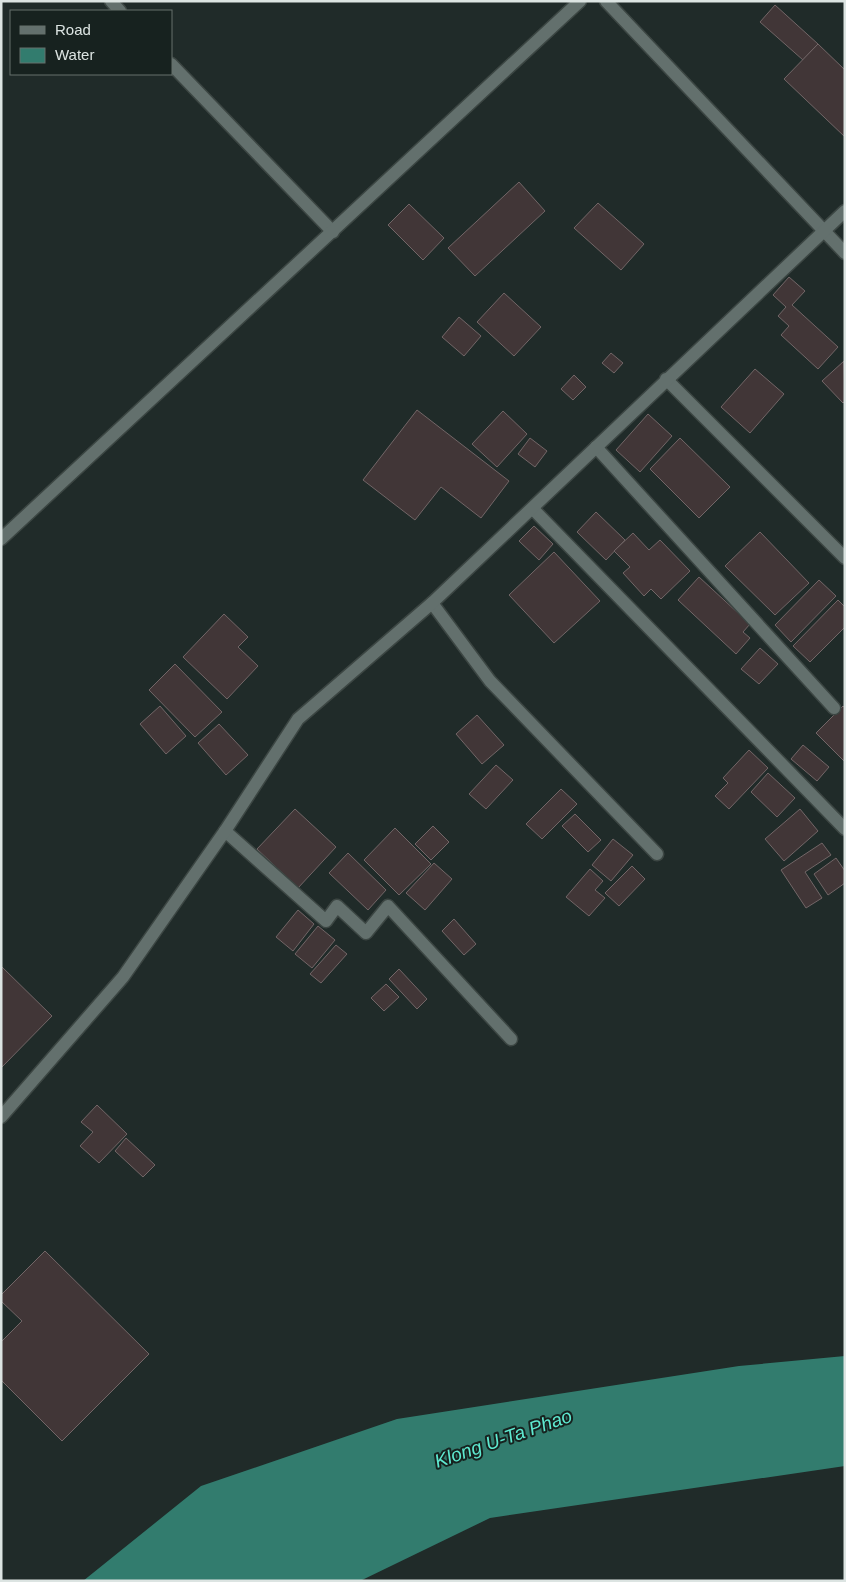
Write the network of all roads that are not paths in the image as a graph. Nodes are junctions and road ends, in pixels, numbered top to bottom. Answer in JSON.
{"nodes":[{"id":1,"x":580,"y":1,"type":"edge"},
{"id":2,"x":606,"y":1,"type":"edge"},
{"id":3,"x":172,"y":65,"type":"edge"},
{"id":4,"x":845,"y":211,"type":"edge"},
{"id":5,"x":824,"y":229,"type":"junction"},
{"id":6,"x":333,"y":232,"type":"junction"},
{"id":7,"x":845,"y":253,"type":"edge"},
{"id":8,"x":666,"y":379,"type":"junction"},
{"id":9,"x":596,"y":447,"type":"junction"},
{"id":10,"x":533,"y":509,"type":"junction"},
{"id":11,"x":1,"y":539,"type":"edge"},
{"id":12,"x":845,"y":558,"type":"edge"},
{"id":13,"x":432,"y":603,"type":"junction"},
{"id":14,"x":834,"y":708,"type":"dead end"},
{"id":15,"x":845,"y":829,"type":"edge"},
{"id":16,"x":225,"y":831,"type":"junction"},
{"id":17,"x":657,"y":854,"type":"dead end"},
{"id":18,"x":511,"y":1040,"type":"dead end"},
{"id":19,"x":1,"y":1117,"type":"edge"}],
"edges":[{"from":1,"to":6,"type":"street"},
{"from":2,"to":5,"type":"street"},
{"from":3,"to":6,"type":"street"},
{"from":4,"to":5,"type":"street"},
{"from":5,"to":7,"type":"street"},
{"from":5,"to":8,"type":"street"},
{"from":6,"to":11,"type":"street"},
{"from":8,"to":9,"type":"street"},
{"from":8,"to":12,"type":"street"},
{"from":9,"to":10,"type":"street"},
{"from":9,"to":14,"type":"street"},
{"from":10,"to":13,"type":"street"},
{"from":10,"to":15,"type":"street"},
{"from":13,"to":16,"type":"street"},
{"from":13,"to":17,"type":"street"},
{"from":16,"to":18,"type":"street"},
{"from":16,"to":19,"type":"street"}]}
